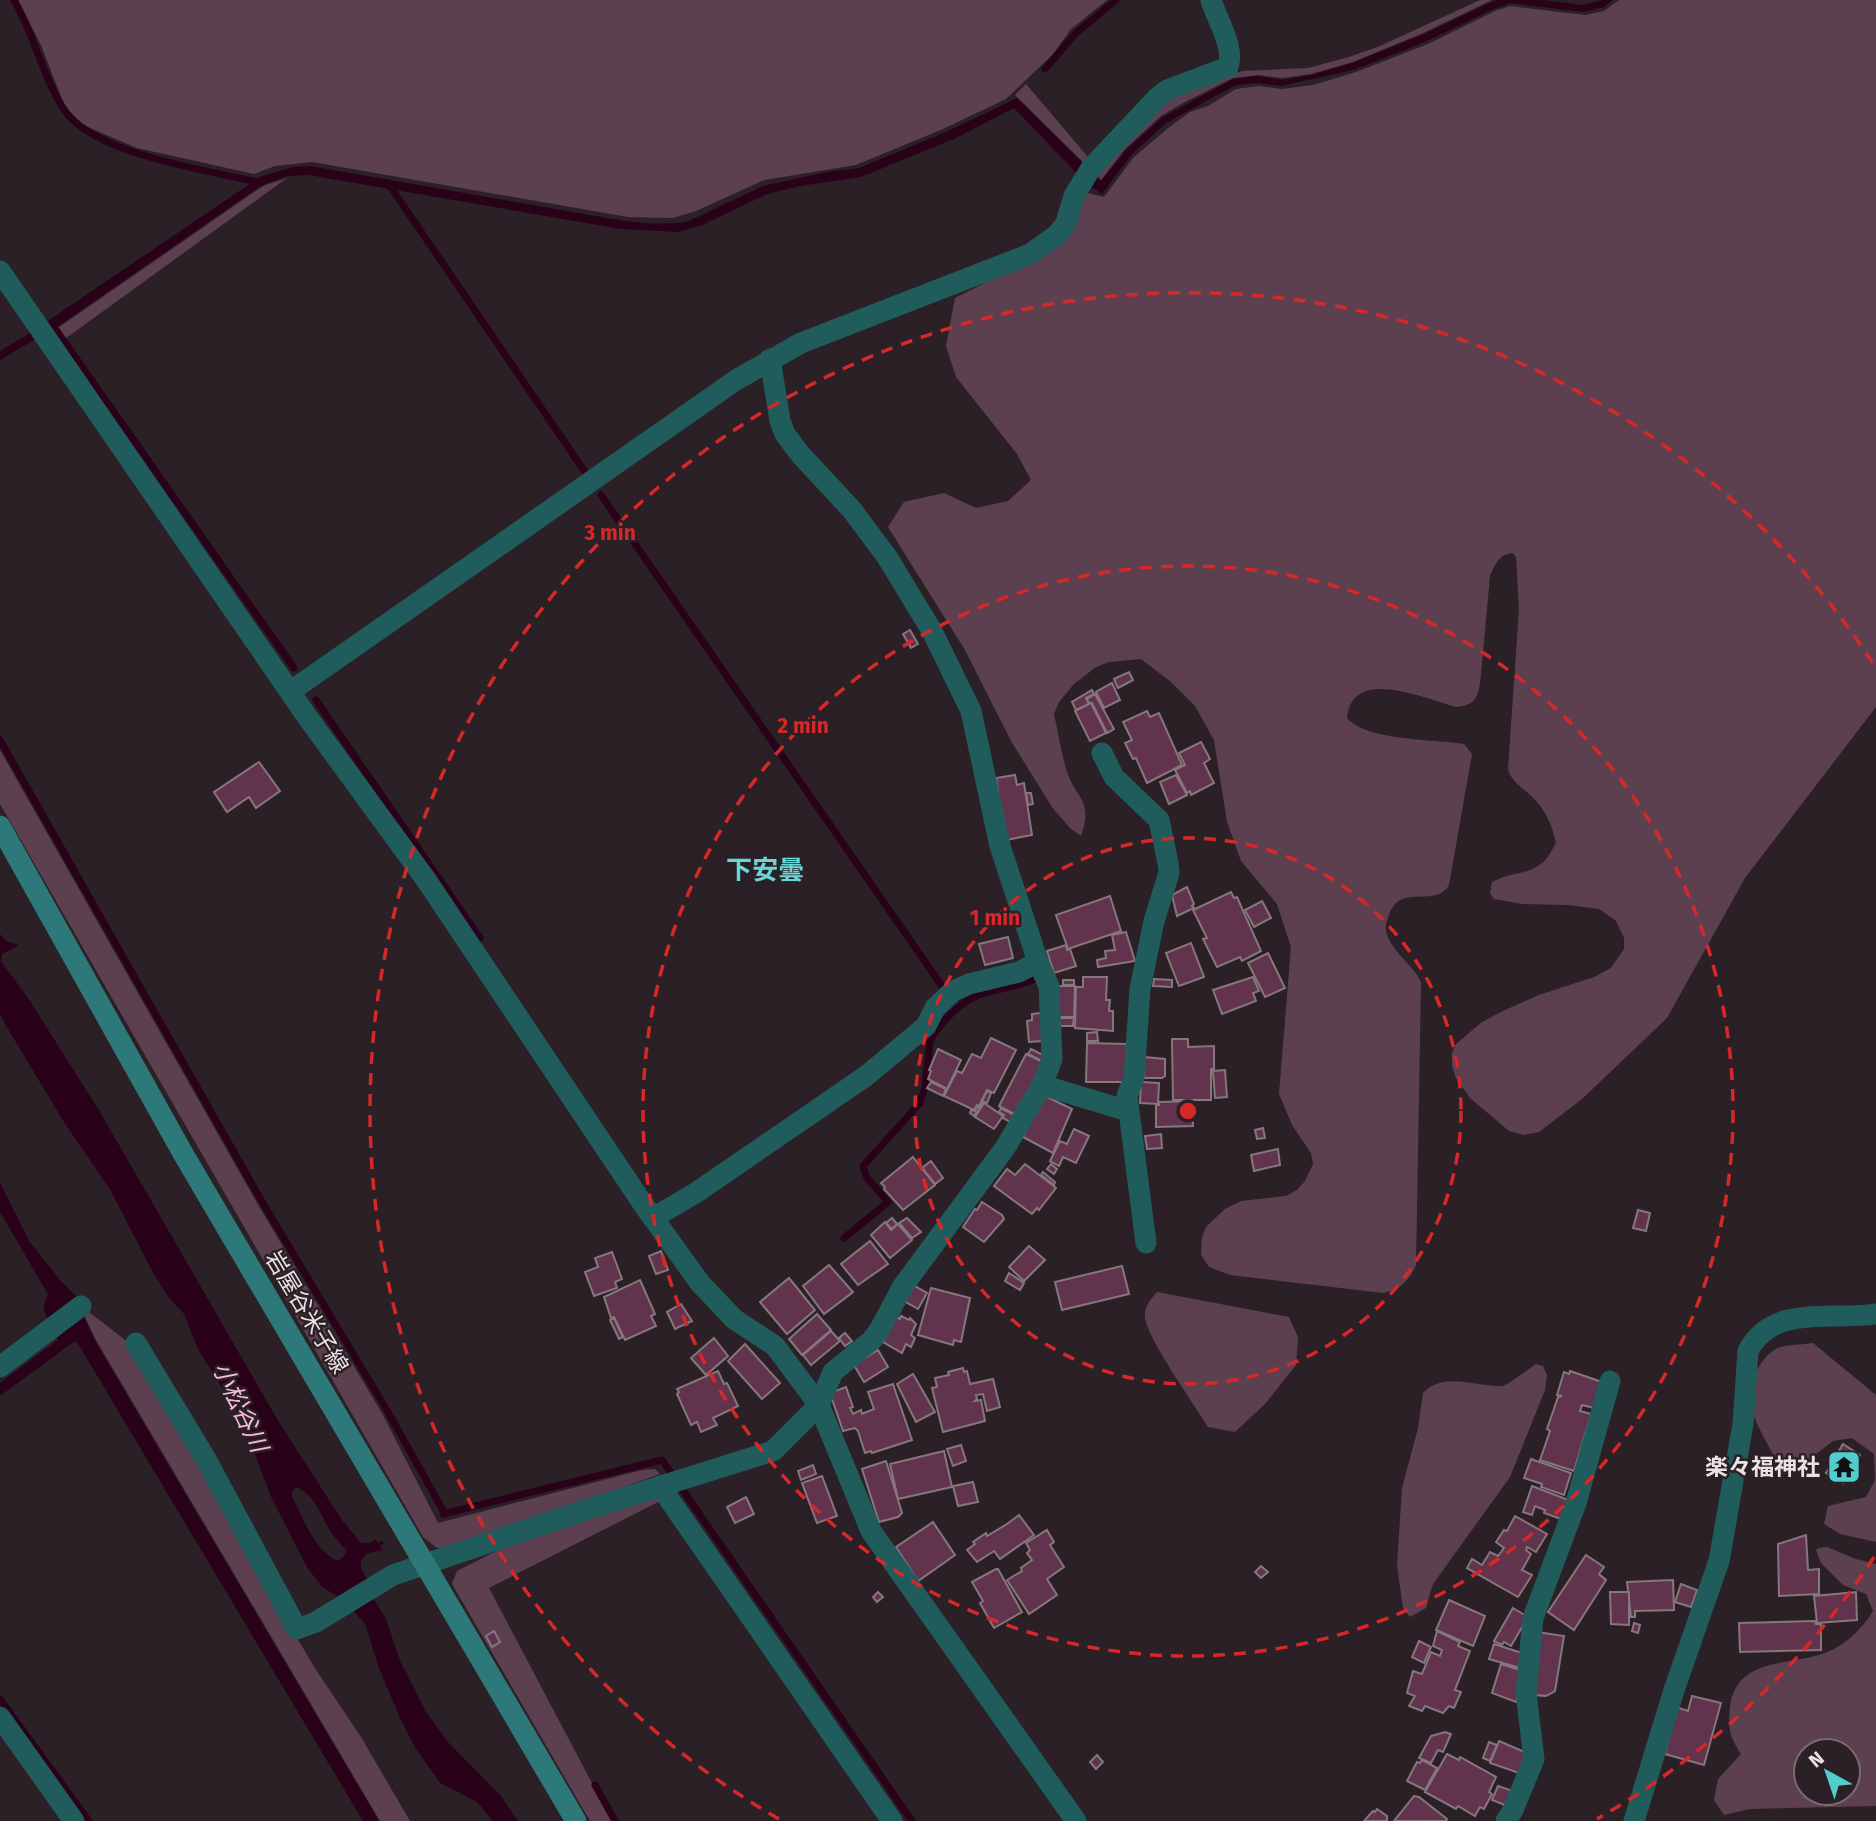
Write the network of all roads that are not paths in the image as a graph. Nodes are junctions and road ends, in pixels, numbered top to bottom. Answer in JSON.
{"nodes":[{"id":1,"x":1211,"y":0,"type":"edge"},
{"id":2,"x":0,"y":271,"type":"edge"},
{"id":3,"x":770,"y":359,"type":"junction"},
{"id":4,"x":291,"y":691,"type":"junction"},
{"id":5,"x":1102,"y":753,"type":"dead end"},
{"id":6,"x":0,"y":826,"type":"edge"},
{"id":7,"x":1038,"y":962,"type":"junction"},
{"id":8,"x":1042,"y":1085,"type":"junction"},
{"id":9,"x":1128,"y":1111,"type":"junction"},
{"id":10,"x":653,"y":1217,"type":"junction"},
{"id":11,"x":1146,"y":1243,"type":"dead end"},
{"id":12,"x":81,"y":1307,"type":"dead end"},
{"id":13,"x":1876,"y":1314,"type":"edge"},
{"id":14,"x":136,"y":1343,"type":"dead end"},
{"id":15,"x":0,"y":1367,"type":"edge"},
{"id":16,"x":1611,"y":1381,"type":"dead end"},
{"id":17,"x":819,"y":1405,"type":"junction"},
{"id":18,"x":663,"y":1485,"type":"junction"},
{"id":19,"x":425,"y":1565,"type":"junction"},
{"id":20,"x":0,"y":1717,"type":"edge"},
{"id":21,"x":74,"y":1821,"type":"edge"},
{"id":22,"x":576,"y":1821,"type":"edge"},
{"id":23,"x":892,"y":1821,"type":"edge"},
{"id":24,"x":1076,"y":1821,"type":"edge"},
{"id":25,"x":1506,"y":1821,"type":"edge"},
{"id":26,"x":1634,"y":1821,"type":"edge"}],
"edges":[{"from":1,"to":3,"type":"street"},
{"from":2,"to":4,"type":"street"},
{"from":3,"to":4,"type":"street"},
{"from":3,"to":7,"type":"street"},
{"from":4,"to":10,"type":"street"},
{"from":5,"to":9,"type":"street"},
{"from":6,"to":19,"type":"main road","name":"岩屋谷米子線"},
{"from":7,"to":8,"type":"street"},
{"from":7,"to":10,"type":"street"},
{"from":8,"to":9,"type":"street"},
{"from":8,"to":17,"type":"street"},
{"from":9,"to":11,"type":"street"},
{"from":10,"to":17,"type":"street"},
{"from":12,"to":15,"type":"street"},
{"from":13,"to":26,"type":"street"},
{"from":14,"to":19,"type":"street"},
{"from":16,"to":25,"type":"street"},
{"from":17,"to":18,"type":"street"},
{"from":17,"to":24,"type":"street"},
{"from":18,"to":19,"type":"street"},
{"from":18,"to":23,"type":"street"},
{"from":19,"to":22,"type":"main road","name":"岩屋谷米子線"},
{"from":20,"to":21,"type":"street"}]}
